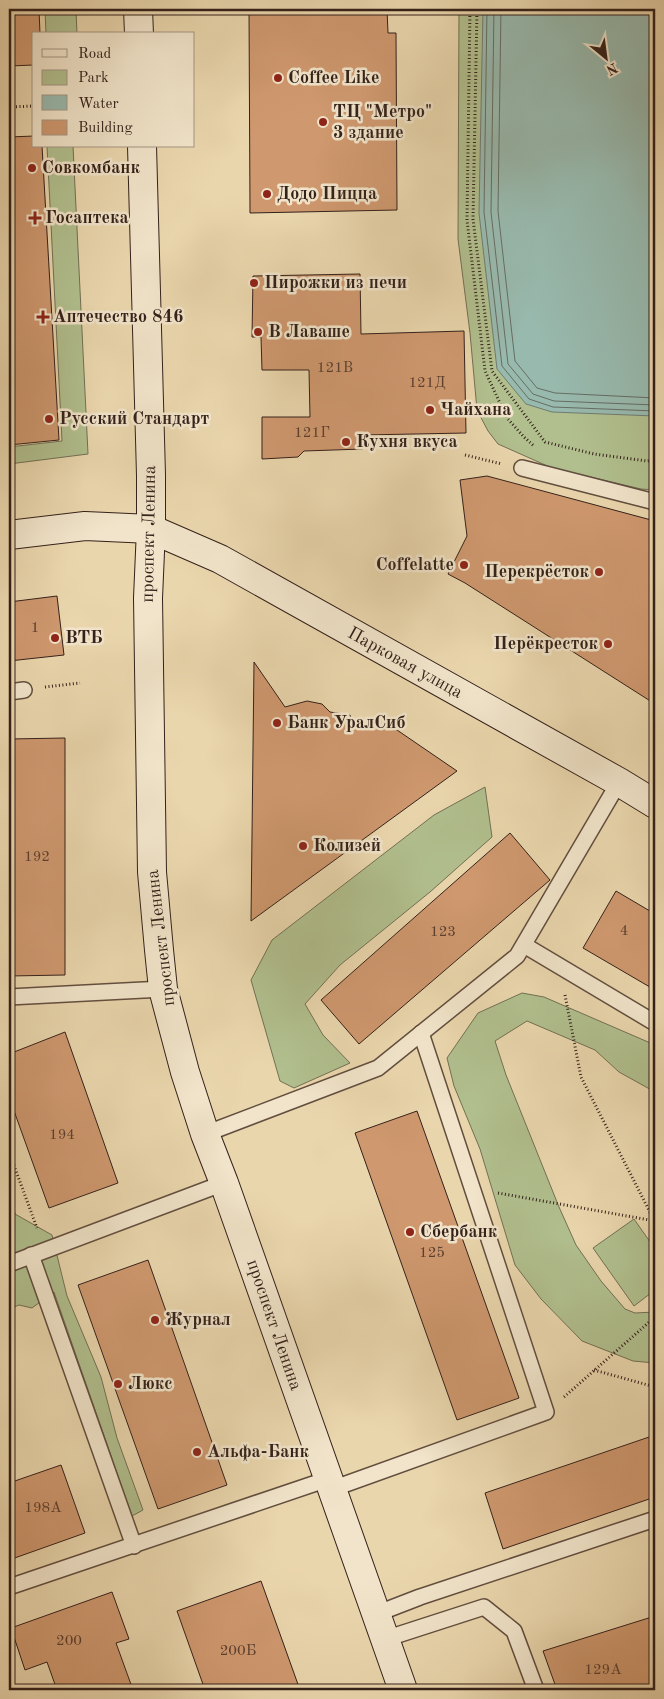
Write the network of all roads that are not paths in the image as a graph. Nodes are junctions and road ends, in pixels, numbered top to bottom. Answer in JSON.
{"nodes":[{"id":1,"x":138,"y":9,"type":"edge"},
{"id":2,"x":139,"y":32,"type":"edge"},
{"id":3,"x":142,"y":148,"type":"edge"},
{"id":4,"x":522,"y":468,"type":"road end"},
{"id":5,"x":655,"y":502,"type":"edge"},
{"id":6,"x":151,"y":530,"type":"junction"},
{"id":7,"x":9,"y":535,"type":"edge"},
{"id":8,"x":24,"y":690,"type":"road end"},
{"id":9,"x":9,"y":692,"type":"edge"},
{"id":10,"x":619,"y":782,"type":"junction"},
{"id":11,"x":655,"y":804,"type":"edge"},
{"id":12,"x":524,"y":945,"type":"junction"},
{"id":13,"x":163,"y":989,"type":"junction"},
{"id":14,"x":9,"y":997,"type":"edge"},
{"id":15,"x":655,"y":1024,"type":"edge"},
{"id":16,"x":421,"y":1033,"type":"junction"},
{"id":17,"x":205,"y":1134,"type":"junction"},
{"id":18,"x":224,"y":1183,"type":"junction"},
{"id":19,"x":38,"y":1253,"type":"junction"},
{"id":20,"x":9,"y":1264,"type":"edge"},
{"id":21,"x":330,"y":1484,"type":"junction"},
{"id":22,"x":655,"y":1519,"type":"edge"},
{"id":23,"x":134,"y":1546,"type":"junction"},
{"id":24,"x":9,"y":1587,"type":"edge"},
{"id":25,"x":376,"y":1614,"type":"junction"},
{"id":26,"x":385,"y":1639,"type":"junction"},
{"id":27,"x":403,"y":1690,"type":"edge"},
{"id":28,"x":536,"y":1690,"type":"edge"}],
"edges":[{"from":1,"to":2,"type":"main road"},
{"from":3,"to":6,"type":"main road","name":"проспект Ленина"},
{"from":4,"to":5,"type":"lane"},
{"from":6,"to":7,"type":"main road","name":"Парковая улица"},
{"from":6,"to":10,"type":"main road","name":"Парковая улица"},
{"from":6,"to":13,"type":"main road","name":"проспект Ленина"},
{"from":8,"to":9,"type":"lane"},
{"from":10,"to":11,"type":"main road","name":"Парковая улица"},
{"from":10,"to":12,"type":"lane"},
{"from":12,"to":15,"type":"lane"},
{"from":12,"to":16,"type":"lane"},
{"from":13,"to":14,"type":"lane"},
{"from":13,"to":17,"type":"main road","name":"проспект Ленина"},
{"from":16,"to":17,"type":"lane"},
{"from":16,"to":21,"type":"lane"},
{"from":17,"to":18,"type":"main road","name":"проспект Ленина"},
{"from":18,"to":19,"type":"lane"},
{"from":18,"to":21,"type":"main road","name":"проспект Ленина"},
{"from":19,"to":20,"type":"lane"},
{"from":19,"to":23,"type":"lane"},
{"from":21,"to":23,"type":"lane"},
{"from":21,"to":25,"type":"main road","name":"проспект Ленина"},
{"from":22,"to":25,"type":"lane"},
{"from":23,"to":24,"type":"lane"},
{"from":25,"to":26,"type":"main road","name":"проспект Ленина"},
{"from":26,"to":27,"type":"main road","name":"проспект Ленина"},
{"from":26,"to":28,"type":"lane"}]}
